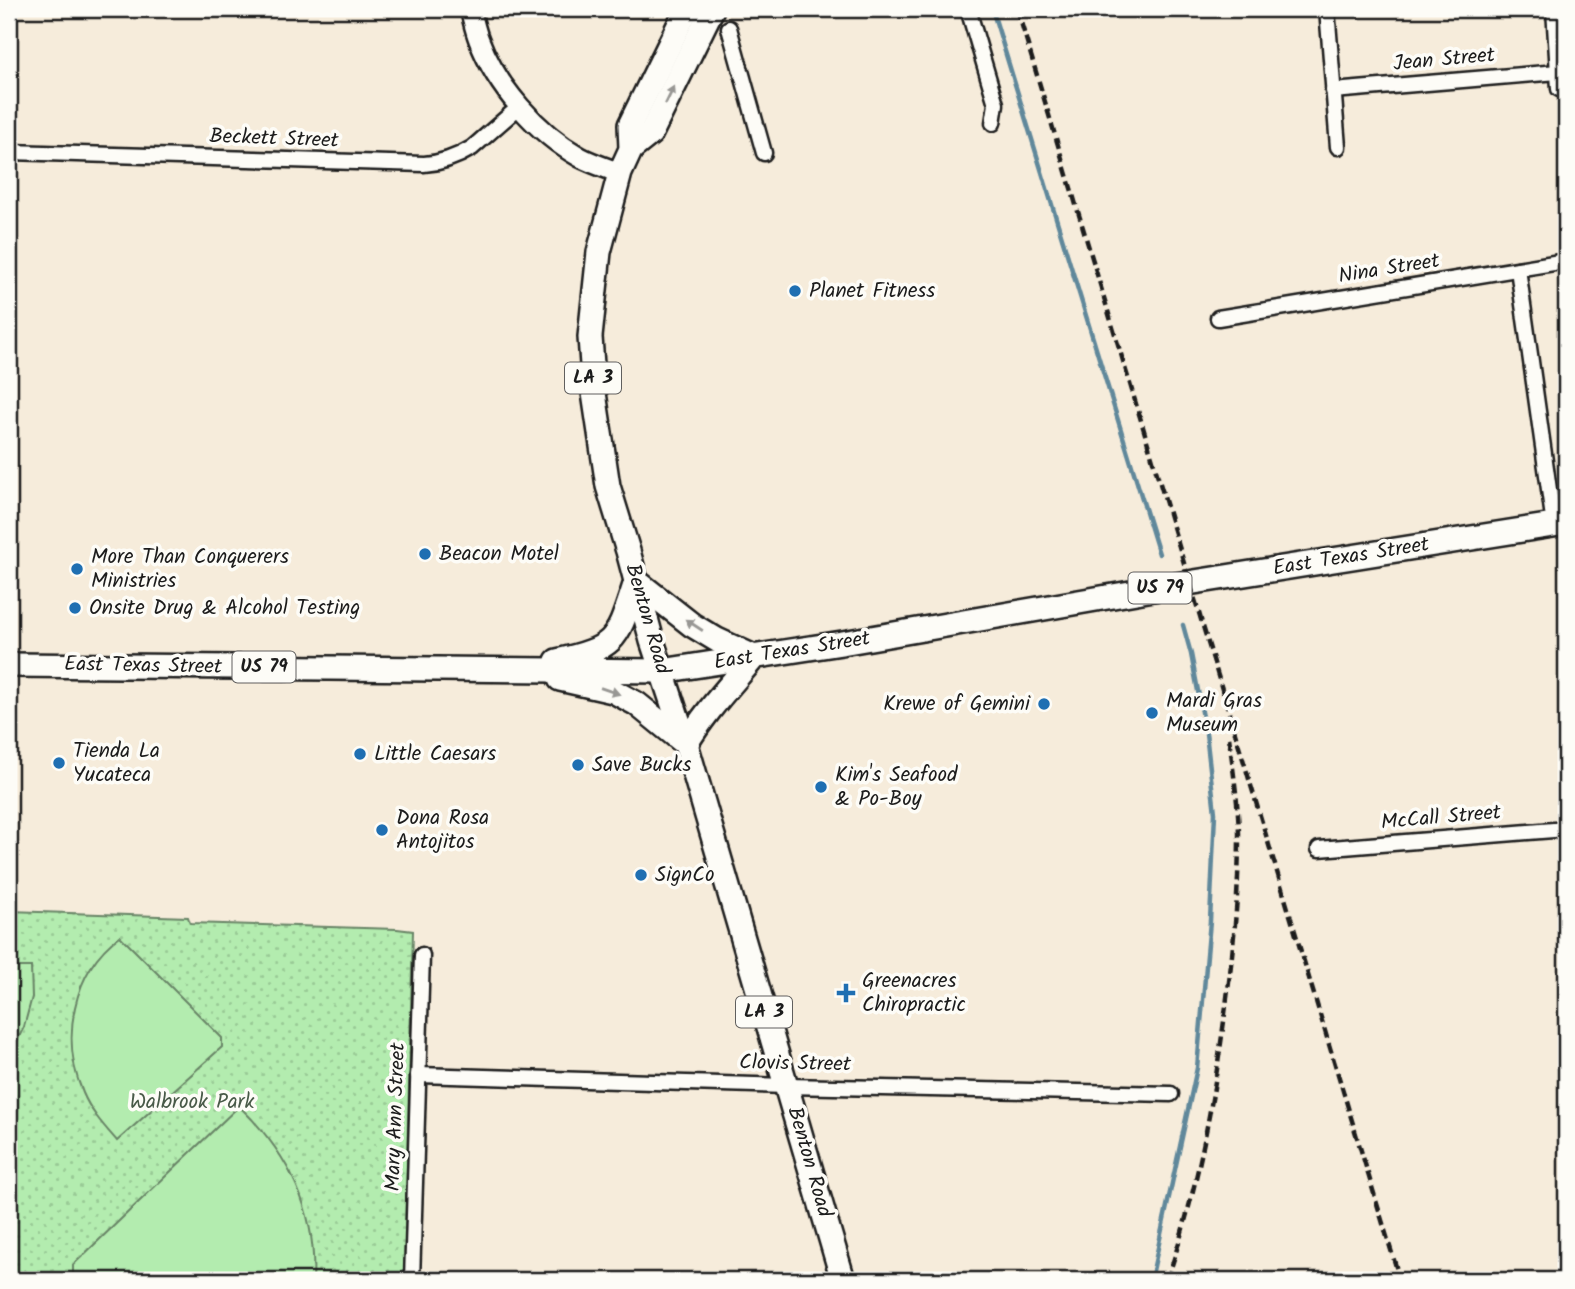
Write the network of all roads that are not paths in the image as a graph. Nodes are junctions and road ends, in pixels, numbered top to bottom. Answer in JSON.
{"nodes":[{"id":1,"x":470,"y":9,"type":"edge"},
{"id":2,"x":687,"y":9,"type":"edge"},
{"id":3,"x":712,"y":9,"type":"edge"},
{"id":4,"x":968,"y":9,"type":"edge"},
{"id":5,"x":1327,"y":9,"type":"edge"},
{"id":6,"x":1554,"y":9,"type":"edge"},
{"id":7,"x":729,"y":28,"type":"dead end"},
{"id":8,"x":1558,"y":72,"type":"junction"},
{"id":9,"x":1559,"y":89,"type":"dead end"},
{"id":10,"x":1333,"y":91,"type":"junction"},
{"id":11,"x":520,"y":106,"type":"junction"},
{"id":12,"x":993,"y":123,"type":"dead end"},
{"id":13,"x":1338,"y":147,"type":"dead end"},
{"id":14,"x":631,"y":149,"type":"junction"},
{"id":15,"x":9,"y":152,"type":"edge"},
{"id":16,"x":764,"y":153,"type":"dead end"},
{"id":17,"x":621,"y":173,"type":"junction"},
{"id":18,"x":1566,"y":261,"type":"edge"},
{"id":19,"x":1518,"y":269,"type":"junction"},
{"id":20,"x":1218,"y":318,"type":"dead end"},
{"id":21,"x":1560,"y":524,"type":"edge"},
{"id":22,"x":636,"y":582,"type":"junction"},
{"id":23,"x":754,"y":657,"type":"junction"},
{"id":24,"x":9,"y":665,"type":"edge"},
{"id":25,"x":520,"y":670,"type":"junction"},
{"id":26,"x":662,"y":671,"type":"junction"},
{"id":27,"x":687,"y":744,"type":"junction"},
{"id":28,"x":1566,"y":829,"type":"edge"},
{"id":29,"x":1319,"y":849,"type":"dead end"},
{"id":30,"x":422,"y":955,"type":"dead end"},
{"id":31,"x":418,"y":1075,"type":"junction"},
{"id":32,"x":786,"y":1086,"type":"junction"},
{"id":33,"x":1171,"y":1094,"type":"dead end"},
{"id":34,"x":412,"y":1280,"type":"edge"},
{"id":35,"x":843,"y":1280,"type":"edge"}],
"edges":[{"from":1,"to":11,"type":"main road"},
{"from":2,"to":14,"type":"main road","number":"LA 3"},
{"from":14,"to":3,"type":"main road","number":"LA 3","one_way":true},
{"from":4,"to":12,"type":"street"},
{"from":5,"to":10,"type":"street"},
{"from":6,"to":8,"type":"street"},
{"from":7,"to":16,"type":"street"},
{"from":8,"to":9,"type":"street"},
{"from":8,"to":10,"type":"street","name":"Jean Street"},
{"from":10,"to":13,"type":"street"},
{"from":11,"to":15,"type":"street","name":"Beckett Street"},
{"from":11,"to":17,"type":"main road"},
{"from":14,"to":17,"type":"main road","number":"LA 3"},
{"from":17,"to":22,"type":"main road","name":"Benton Road","number":"LA 3"},
{"from":18,"to":19,"type":"street","name":"Nina Street"},
{"from":19,"to":20,"type":"street","name":"Nina Street"},
{"from":19,"to":21,"type":"street"},
{"from":21,"to":23,"type":"main road","name":"East Texas Street","number":"US 79"},
{"from":23,"to":22,"type":"main road","one_way":true},
{"from":22,"to":25,"type":"main road"},
{"from":22,"to":26,"type":"main road","name":"Benton Road","number":"LA 3"},
{"from":23,"to":26,"type":"main road","name":"East Texas Street","number":"US 79"},
{"from":23,"to":27,"type":"main road"},
{"from":24,"to":25,"type":"main road","name":"East Texas Street","number":"US 79"},
{"from":25,"to":26,"type":"main road","name":"East Texas Street","number":"US 79"},
{"from":25,"to":27,"type":"main road","one_way":true},
{"from":26,"to":27,"type":"main road","name":"Benton Road","number":"LA 3"},
{"from":27,"to":32,"type":"main road","name":"Benton Road","number":"LA 3"},
{"from":28,"to":29,"type":"street","name":"McCall Street"},
{"from":30,"to":31,"type":"street","name":"Mary Ann Street"},
{"from":31,"to":32,"type":"street","name":"Clovis Street"},
{"from":31,"to":34,"type":"street","name":"Mary Ann Street"},
{"from":32,"to":33,"type":"street","name":"Clovis Street"},
{"from":32,"to":35,"type":"main road","name":"Benton Road","number":"LA 3"}]}
